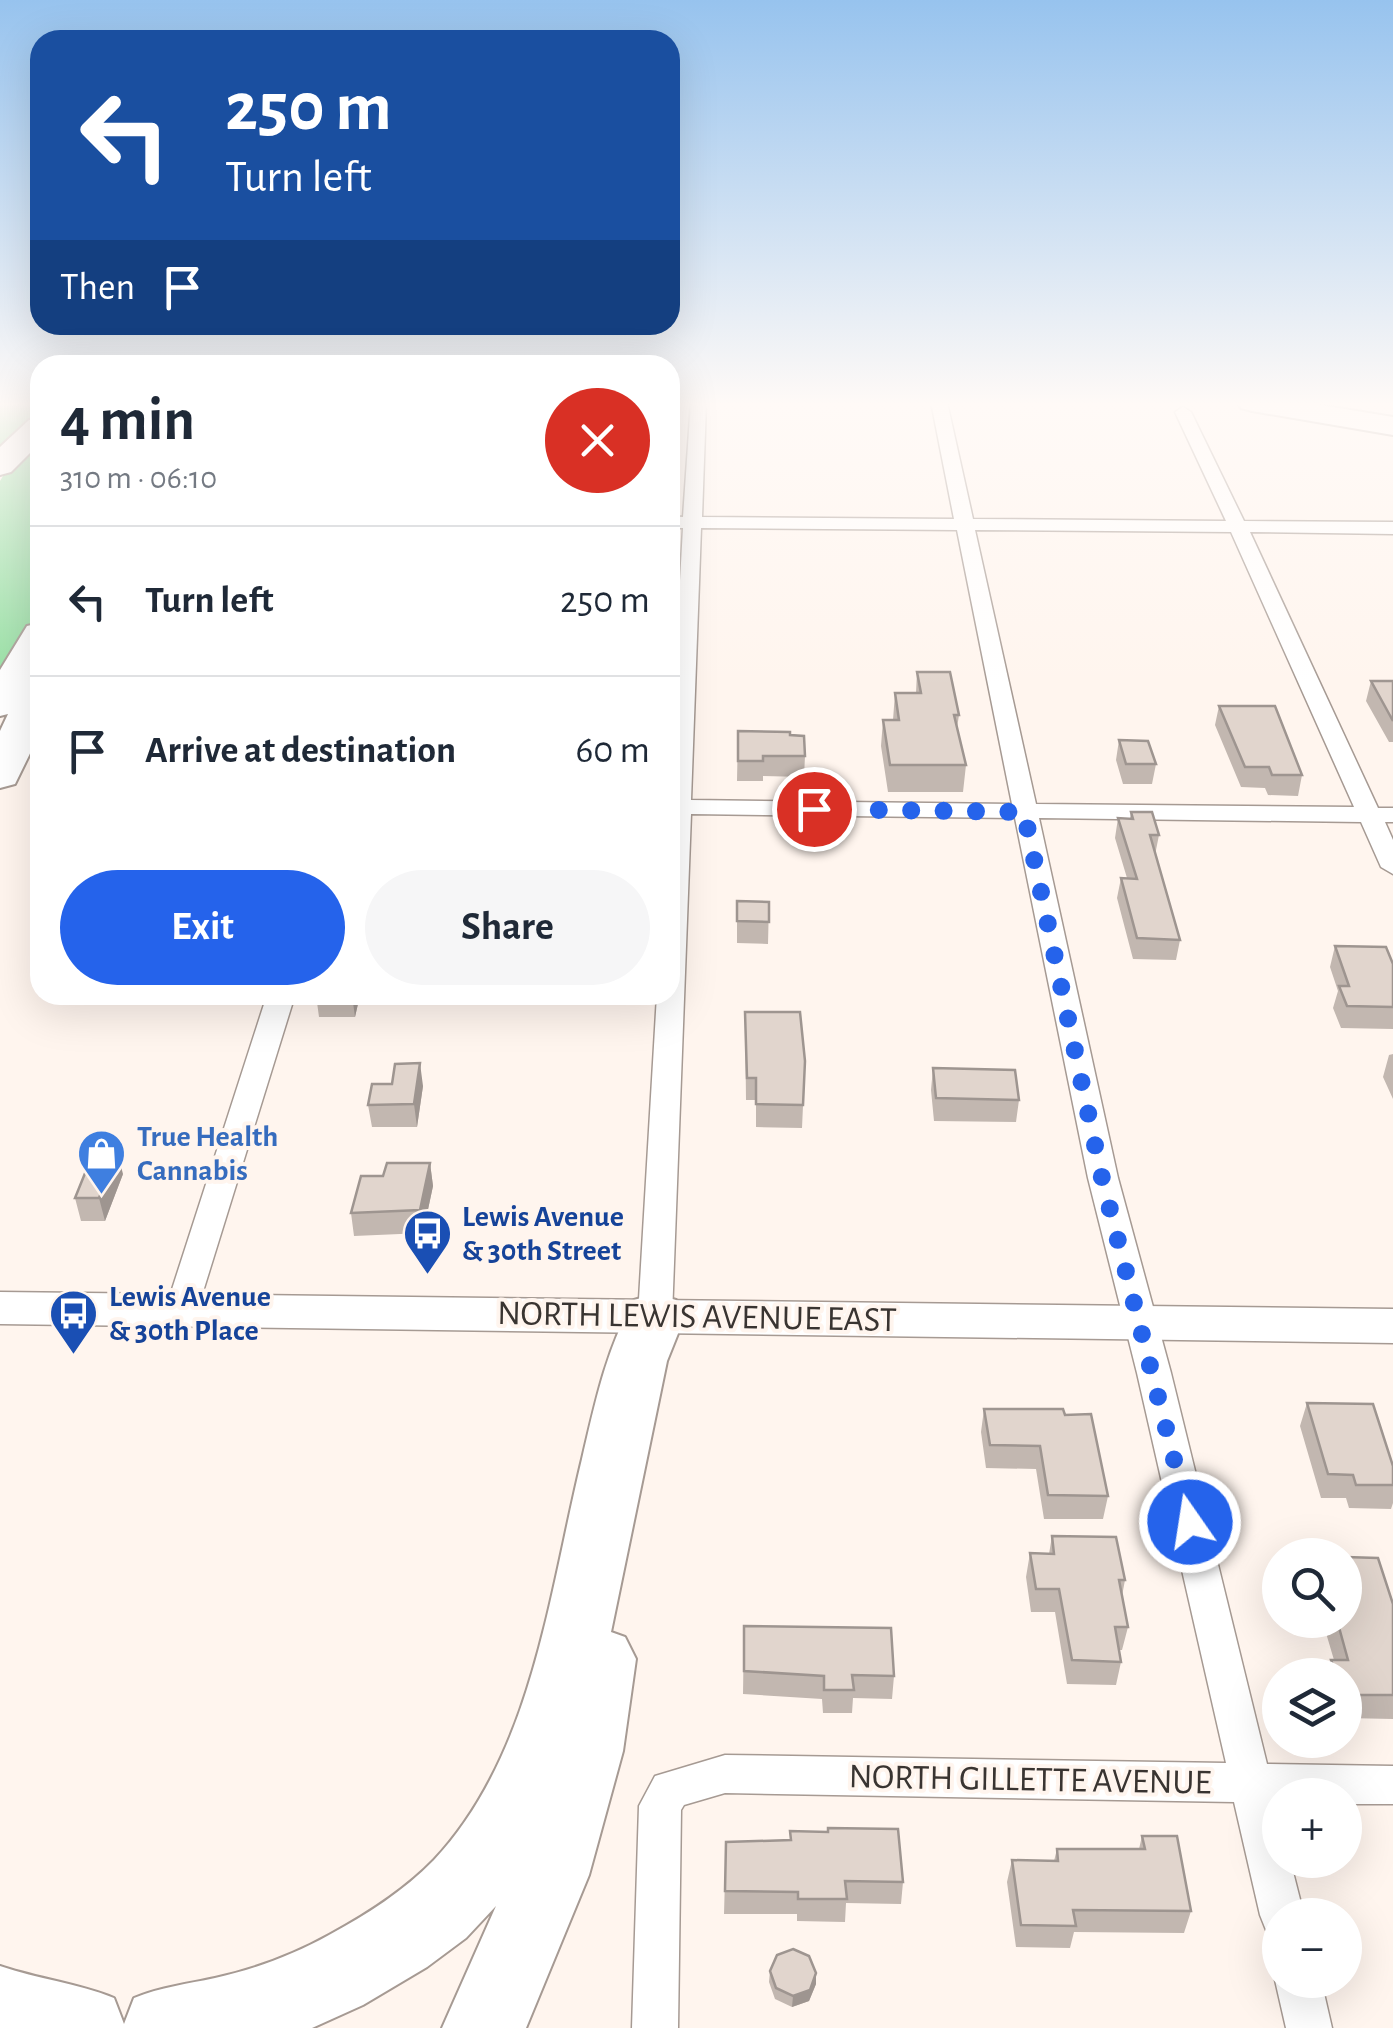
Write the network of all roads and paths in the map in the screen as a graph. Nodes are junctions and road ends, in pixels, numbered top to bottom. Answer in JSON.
{"nodes":[{"id":1,"x":685,"y":497,"type":"edge"},
{"id":2,"x":960,"y":497,"type":"edge"},
{"id":3,"x":1221,"y":497,"type":"edge"},
{"id":4,"x":682,"y":522,"type":"edge"},
{"id":5,"x":966,"y":523,"type":"junction"},
{"id":6,"x":1235,"y":527,"type":"junction"},
{"id":7,"x":1393,"y":528,"type":"edge"},
{"id":8,"x":680,"y":604,"type":"edge"},
{"id":9,"x":30,"y":652,"type":"edge"},
{"id":10,"x":0,"y":704,"type":"edge"},
{"id":11,"x":30,"y":710,"type":"edge"},
{"id":12,"x":0,"y":775,"type":"edge"},
{"id":13,"x":680,"y":808,"type":"edge"},
{"id":14,"x":1024,"y":812,"type":"junction"},
{"id":15,"x":1381,"y":815,"type":"edge"},
{"id":16,"x":1393,"y":867,"type":"edge"},
{"id":17,"x":278,"y":1005,"type":"edge"},
{"id":18,"x":667,"y":1005,"type":"edge"},
{"id":19,"x":0,"y":1308,"type":"edge"},
{"id":20,"x":181,"y":1311,"type":"junction"},
{"id":21,"x":655,"y":1316,"type":"junction"},
{"id":22,"x":1140,"y":1322,"type":"junction"},
{"id":23,"x":1393,"y":1326,"type":"edge"},
{"id":24,"x":1251,"y":1784,"type":"junction"},
{"id":25,"x":1393,"y":1786,"type":"edge"},
{"id":26,"x":1278,"y":1898,"type":"edge"},
{"id":27,"x":1302,"y":1998,"type":"edge"},
{"id":28,"x":0,"y":2007,"type":"edge"},
{"id":29,"x":84,"y":2028,"type":"edge"},
{"id":30,"x":164,"y":2028,"type":"edge"},
{"id":31,"x":484,"y":2028,"type":"edge"},
{"id":32,"x":655,"y":2028,"type":"edge"},
{"id":33,"x":1309,"y":2028,"type":"edge"}],
"edges":[{"from":1,"to":4,"type":"street"},
{"from":2,"to":5,"type":"street"},
{"from":3,"to":6,"type":"street"},
{"from":4,"to":5,"type":"street"},
{"from":4,"to":8,"type":"street"},
{"from":5,"to":6,"type":"street"},
{"from":5,"to":14,"type":"street"},
{"from":6,"to":7,"type":"street"},
{"from":6,"to":15,"type":"street"},
{"from":9,"to":10,"type":"highway"},
{"from":11,"to":12,"type":"highway"},
{"from":13,"to":14,"type":"street"},
{"from":14,"to":15,"type":"street"},
{"from":14,"to":22,"type":"street"},
{"from":15,"to":16,"type":"street"},
{"from":17,"to":20,"type":"street"},
{"from":18,"to":21,"type":"street"},
{"from":19,"to":20,"type":"main road","name":"NORTH LEWIS AVENUE EAST"},
{"from":20,"to":21,"type":"main road","name":"NORTH LEWIS AVENUE EAST"},
{"from":21,"to":22,"type":"main road","name":"NORTH LEWIS AVENUE EAST"},
{"from":21,"to":30,"type":"highway"},
{"from":21,"to":31,"type":"highway"},
{"from":22,"to":23,"type":"main road","name":"NORTH LEWIS AVENUE EAST"},
{"from":22,"to":24,"type":"street"},
{"from":24,"to":25,"type":"street","name":"NORTH GILLETTE AVENUE"},
{"from":24,"to":26,"type":"street"},
{"from":24,"to":32,"type":"street","name":"NORTH GILLETTE AVENUE"},
{"from":27,"to":33,"type":"street"},
{"from":28,"to":29,"type":"highway"}]}
